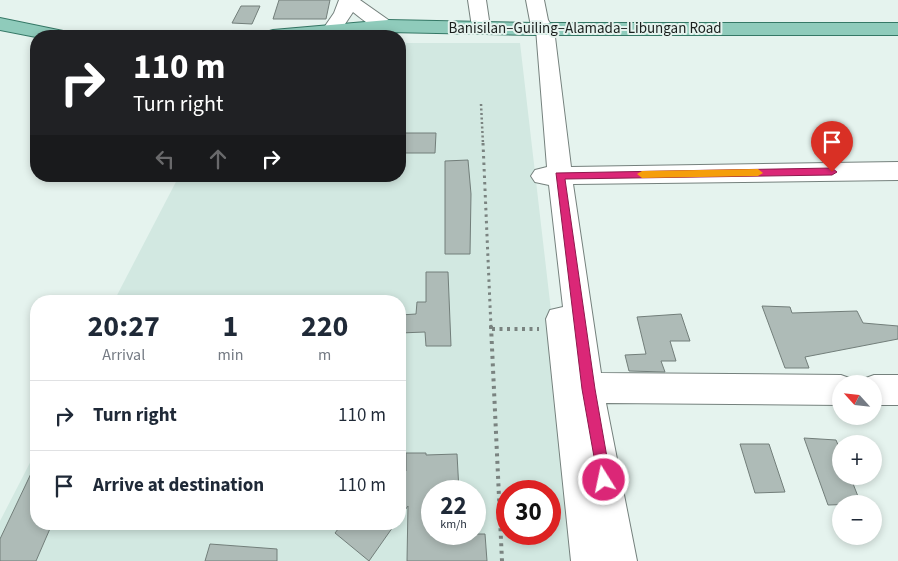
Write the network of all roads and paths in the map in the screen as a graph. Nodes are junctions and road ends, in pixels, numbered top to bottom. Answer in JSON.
{"nodes":[{"id":1,"x":349,"y":0,"type":"edge"},
{"id":2,"x":477,"y":0,"type":"edge"},
{"id":3,"x":538,"y":20,"type":"edge"},
{"id":4,"x":0,"y":24,"type":"edge"},
{"id":5,"x":388,"y":26,"type":"junction"},
{"id":6,"x":481,"y":27,"type":"junction"},
{"id":7,"x":332,"y":29,"type":"junction"},
{"id":8,"x":898,"y":29,"type":"edge"},
{"id":9,"x":30,"y":30,"type":"edge"},
{"id":10,"x":324,"y":30,"type":"edge"},
{"id":11,"x":480,"y":104,"type":"dead end"},
{"id":12,"x":898,"y":171,"type":"edge"},
{"id":13,"x":551,"y":175,"type":"junction"},
{"id":14,"x":566,"y":319,"type":"junction"},
{"id":15,"x":492,"y":329,"type":"junction"},
{"id":16,"x":578,"y":389,"type":"junction"},
{"id":17,"x":832,"y":390,"type":"edge"},
{"id":18,"x":882,"y":390,"type":"edge"},
{"id":19,"x":898,"y":390,"type":"edge"},
{"id":20,"x":502,"y":561,"type":"edge"},
{"id":21,"x":590,"y":561,"type":"edge"},
{"id":22,"x":618,"y":561,"type":"edge"}],
"edges":[{"from":1,"to":5,"type":"street"},
{"from":1,"to":7,"type":"street"},
{"from":2,"to":6,"type":"street"},
{"from":3,"to":6,"type":"main road","name":"Banisilan–Guiling–Alamada–Libungan Road"},
{"from":3,"to":8,"type":"main road","name":"Banisilan–Guiling–Alamada–Libungan Road"},
{"from":3,"to":13,"type":"street"},
{"from":4,"to":9,"type":"main road"},
{"from":5,"to":6,"type":"main road","name":"Banisilan–Guiling–Alamada–Libungan Road"},
{"from":5,"to":7,"type":"main road","name":"Banisilan–Guiling–Alamada–Libungan Road"},
{"from":7,"to":10,"type":"main road","name":"Banisilan–Guiling–Alamada–Libungan Road"},
{"from":11,"to":15,"type":"path"},
{"from":12,"to":13,"type":"street"},
{"from":13,"to":14,"type":"street"},
{"from":14,"to":15,"type":"path"},
{"from":14,"to":16,"type":"street"},
{"from":15,"to":20,"type":"path"},
{"from":16,"to":17,"type":"street"},
{"from":16,"to":21,"type":"street"},
{"from":16,"to":22,"type":"street"},
{"from":18,"to":19,"type":"street"}]}
